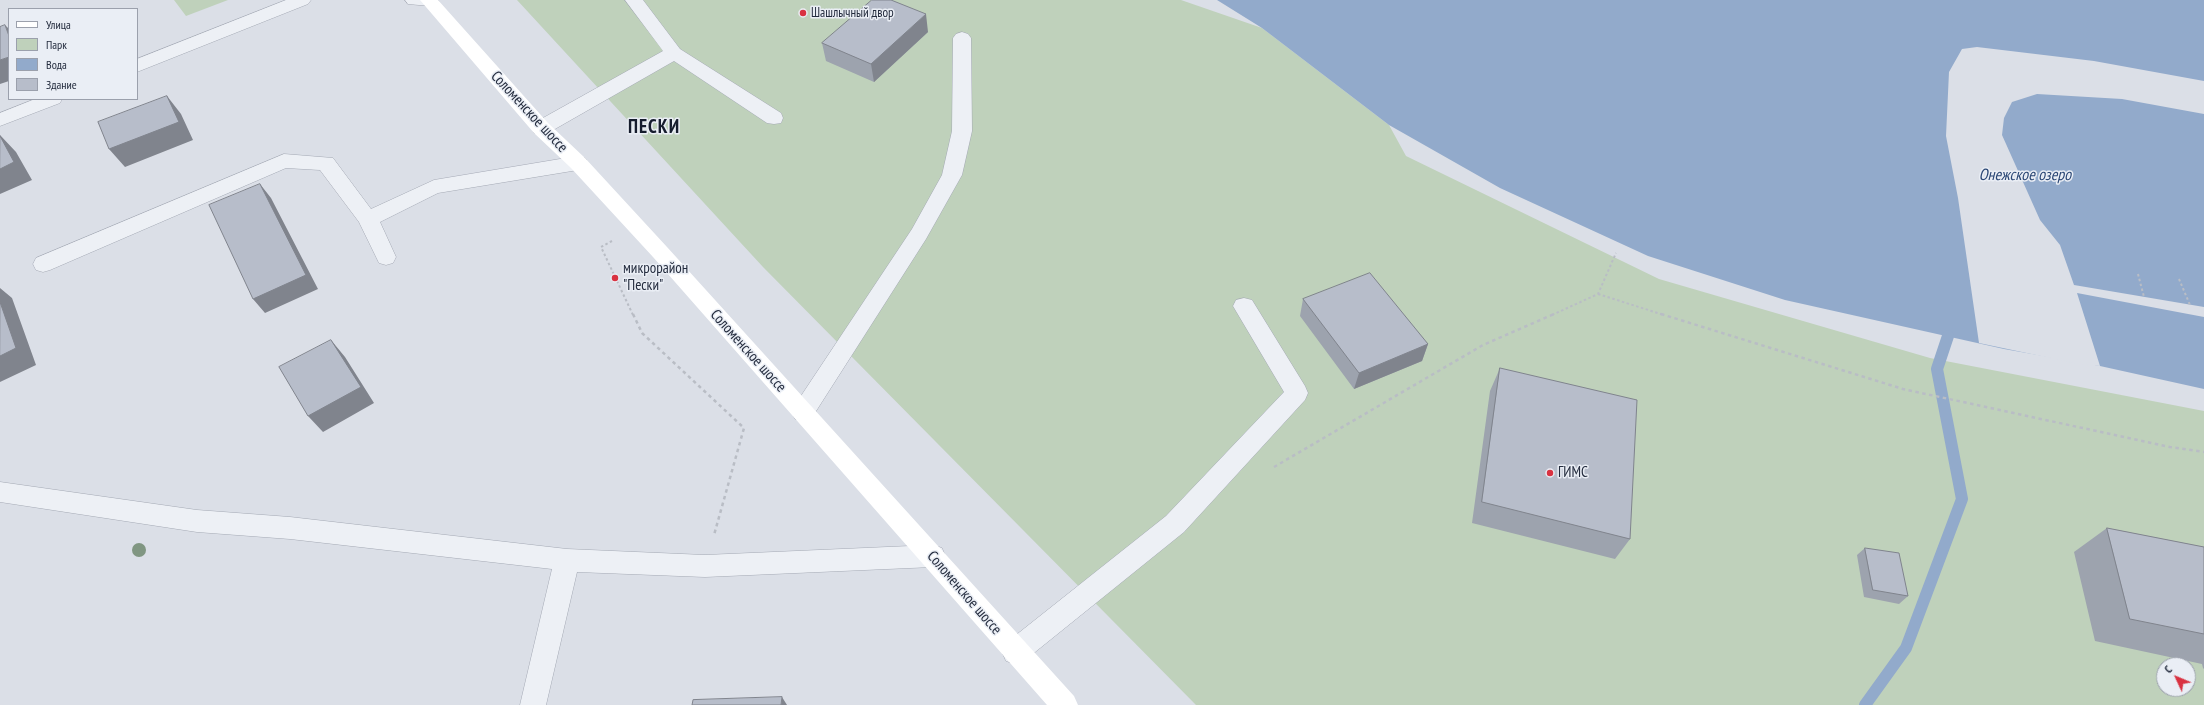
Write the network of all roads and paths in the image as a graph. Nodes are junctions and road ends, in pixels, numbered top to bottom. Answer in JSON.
{"nodes":[{"id":1,"x":302,"y":0,"type":"edge"},
{"id":2,"x":424,"y":0,"type":"edge"},
{"id":3,"x":634,"y":0,"type":"edge"},
{"id":4,"x":962,"y":38,"type":"dead end"},
{"id":5,"x":674,"y":53,"type":"junction"},
{"id":6,"x":138,"y":66,"type":"edge"},
{"id":7,"x":50,"y":100,"type":"edge"},
{"id":8,"x":774,"y":118,"type":"dead end"},
{"id":9,"x":0,"y":120,"type":"edge"},
{"id":10,"x":541,"y":128,"type":"junction"},
{"id":11,"x":578,"y":163,"type":"junction"},
{"id":12,"x":368,"y":219,"type":"junction"},
{"id":13,"x":637,"y":227,"type":"junction"},
{"id":14,"x":1616,"y":253,"type":"dead end"},
{"id":15,"x":386,"y":257,"type":"dead end"},
{"id":16,"x":43,"y":264,"type":"dead end"},
{"id":17,"x":2138,"y":274,"type":"dead end"},
{"id":18,"x":2179,"y":279,"type":"dead end"},
{"id":19,"x":1598,"y":294,"type":"junction"},
{"id":20,"x":2144,"y":297,"type":"dead end"},
{"id":21,"x":2190,"y":305,"type":"dead end"},
{"id":22,"x":1244,"y":306,"type":"dead end"},
{"id":23,"x":802,"y":412,"type":"junction"},
{"id":24,"x":2204,"y":452,"type":"edge"},
{"id":25,"x":1271,"y":468,"type":"dead end"},
{"id":26,"x":0,"y":492,"type":"edge"},
{"id":27,"x":933,"y":556,"type":"junction"},
{"id":28,"x":567,"y":560,"type":"junction"},
{"id":29,"x":705,"y":566,"type":"junction"},
{"id":30,"x":1015,"y":652,"type":"junction"},
{"id":31,"x":533,"y":705,"type":"edge"},
{"id":32,"x":1065,"y":705,"type":"edge"}],
"edges":[{"from":1,"to":6,"type":"street"},
{"from":2,"to":10,"type":"main road","name":"Соломенское шоссе"},
{"from":3,"to":5,"type":"street"},
{"from":4,"to":23,"type":"street"},
{"from":5,"to":8,"type":"street"},
{"from":5,"to":10,"type":"street"},
{"from":7,"to":9,"type":"street"},
{"from":10,"to":11,"type":"main road","name":"Соломенское шоссе"},
{"from":11,"to":12,"type":"street"},
{"from":11,"to":13,"type":"main road","name":"Соломенское шоссе"},
{"from":12,"to":15,"type":"street"},
{"from":12,"to":16,"type":"street"},
{"from":13,"to":23,"type":"main road","name":"Соломенское шоссе"},
{"from":13,"to":29,"type":"path"},
{"from":14,"to":19,"type":"path"},
{"from":17,"to":20,"type":"path"},
{"from":18,"to":21,"type":"path"},
{"from":19,"to":24,"type":"path"},
{"from":19,"to":25,"type":"path"},
{"from":22,"to":30,"type":"street"},
{"from":23,"to":27,"type":"main road","name":"Соломенское шоссе"},
{"from":26,"to":28,"type":"street"},
{"from":27,"to":29,"type":"street"},
{"from":27,"to":30,"type":"main road","name":"Соломенское шоссе"},
{"from":28,"to":29,"type":"street"},
{"from":28,"to":31,"type":"street"},
{"from":30,"to":32,"type":"main road","name":"Соломенское шоссе"}]}
